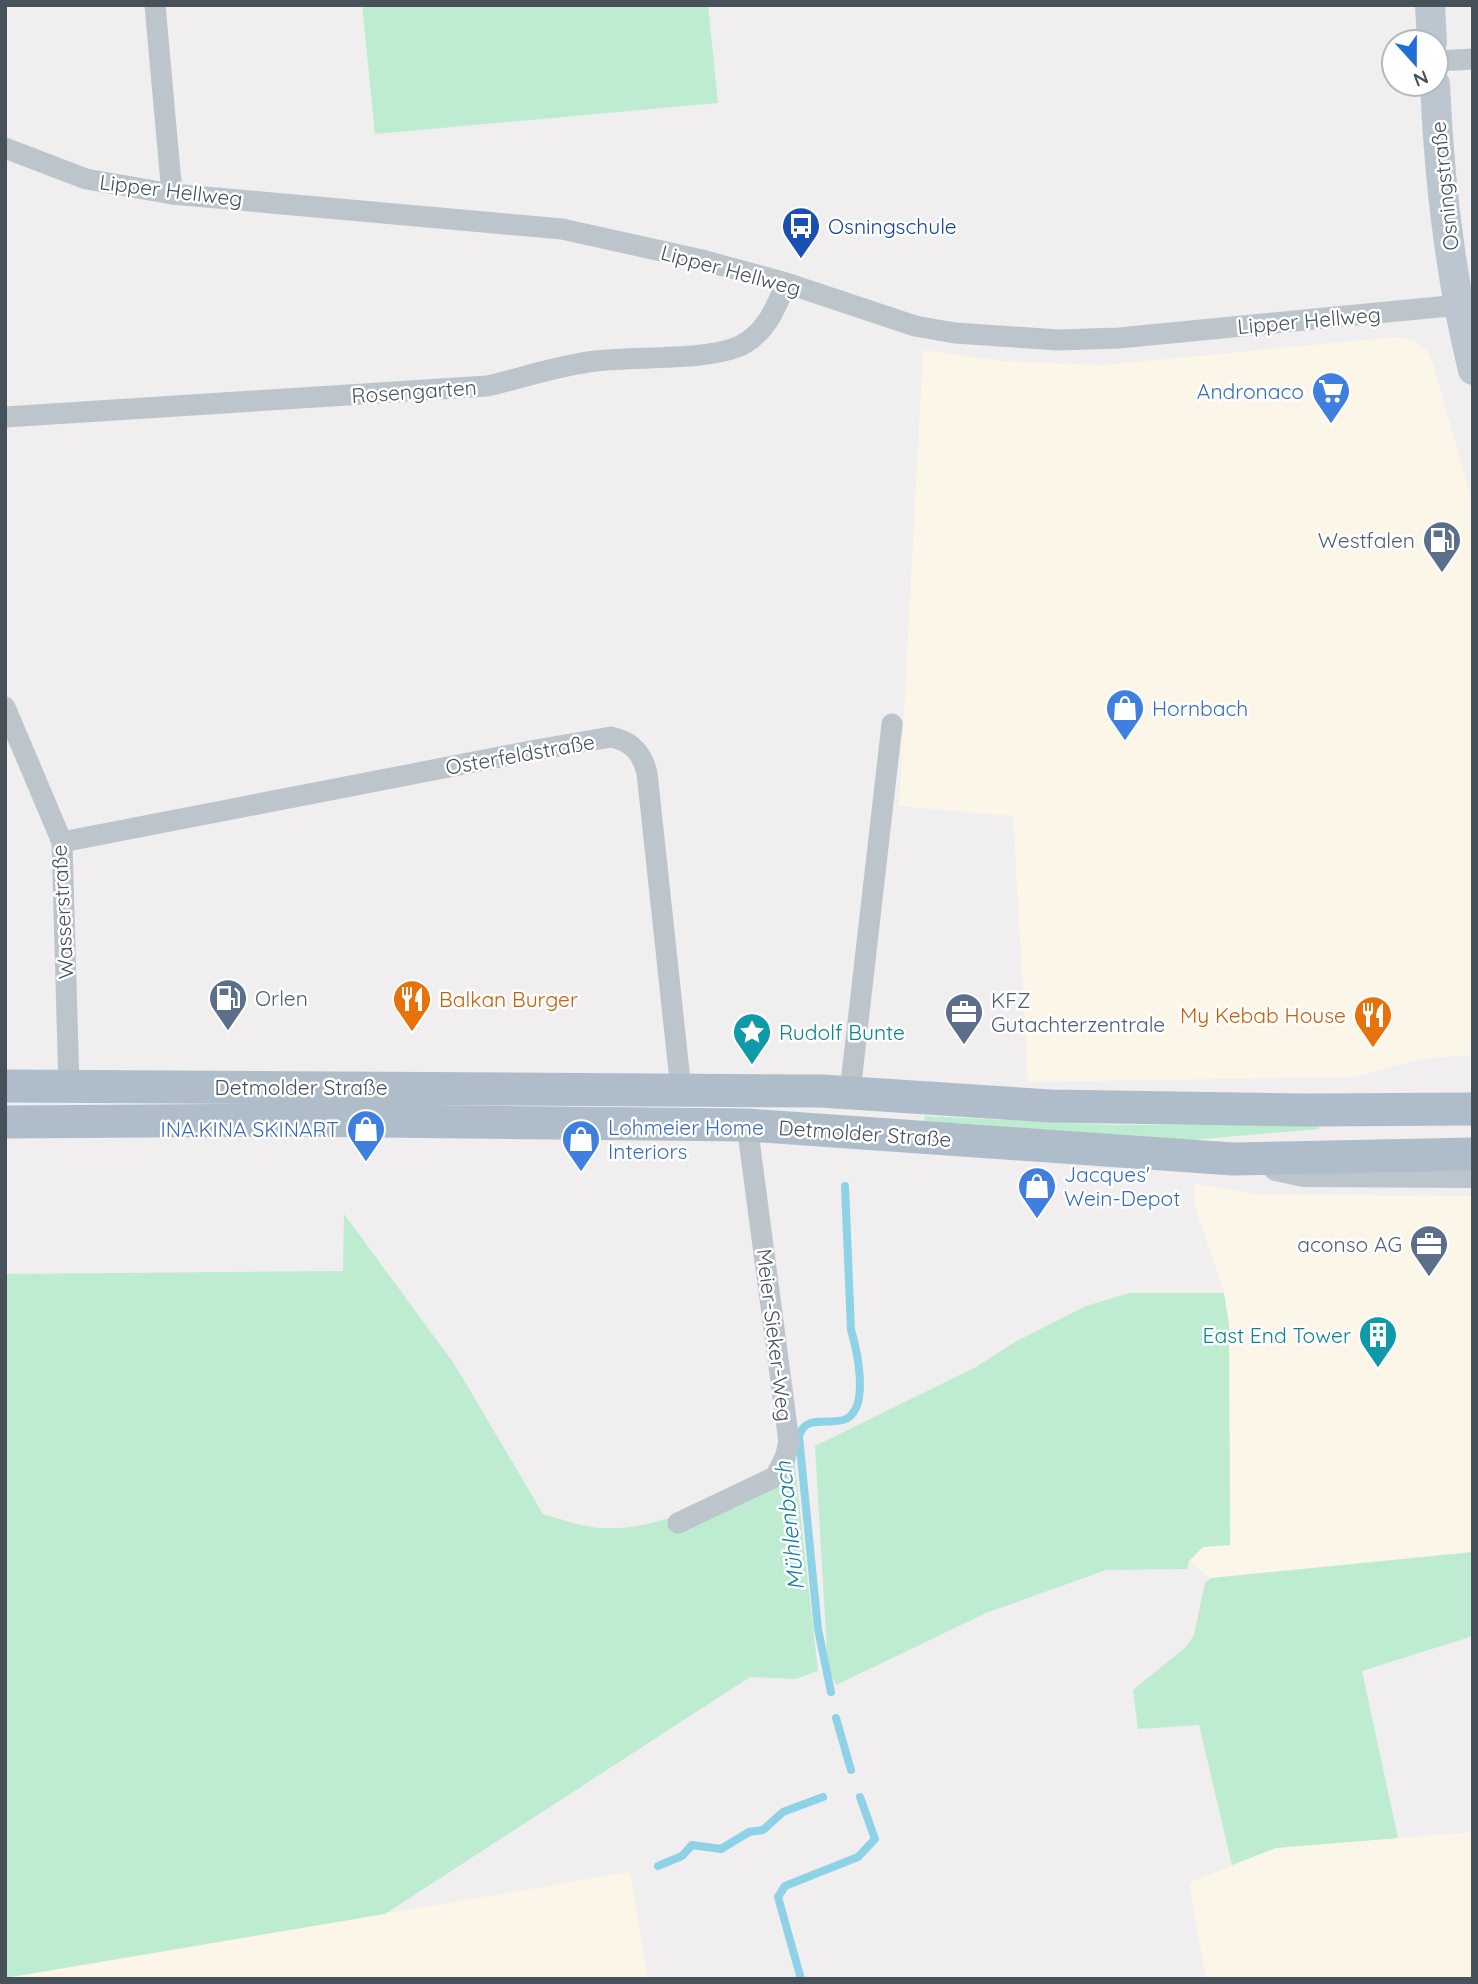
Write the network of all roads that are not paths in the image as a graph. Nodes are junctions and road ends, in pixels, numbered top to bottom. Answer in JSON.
{"nodes":[{"id":1,"x":155,"y":5,"type":"edge"},
{"id":2,"x":1430,"y":5,"type":"edge"},
{"id":3,"x":1431,"y":28,"type":"edge"},
{"id":4,"x":1473,"y":59,"type":"edge"},
{"id":5,"x":1450,"y":60,"type":"edge"},
{"id":6,"x":1435,"y":98,"type":"edge"},
{"id":7,"x":5,"y":148,"type":"edge"},
{"id":8,"x":172,"y":194,"type":"junction"},
{"id":9,"x":786,"y":283,"type":"junction"},
{"id":10,"x":1459,"y":304,"type":"junction"},
{"id":11,"x":1473,"y":370,"type":"edge"},
{"id":12,"x":5,"y":417,"type":"edge"},
{"id":13,"x":5,"y":707,"type":"edge"},
{"id":14,"x":892,"y":723,"type":"dead end"},
{"id":15,"x":62,"y":842,"type":"junction"},
{"id":16,"x":5,"y":1086,"type":"edge"},
{"id":17,"x":69,"y":1086,"type":"junction"},
{"id":18,"x":681,"y":1090,"type":"junction"},
{"id":19,"x":849,"y":1092,"type":"junction"},
{"id":20,"x":1473,"y":1098,"type":"edge"},
{"id":21,"x":1473,"y":1109,"type":"edge"},
{"id":22,"x":1420,"y":1110,"type":"junction"},
{"id":23,"x":5,"y":1122,"type":"edge"},
{"id":24,"x":747,"y":1125,"type":"junction"},
{"id":25,"x":1473,"y":1154,"type":"edge"},
{"id":26,"x":1233,"y":1159,"type":"junction"},
{"id":27,"x":1473,"y":1175,"type":"edge"},
{"id":28,"x":677,"y":1523,"type":"dead end"}],
"edges":[{"from":1,"to":8,"type":"street"},
{"from":2,"to":3,"type":"main road"},
{"from":4,"to":5,"type":"street"},
{"from":6,"to":10,"type":"main road","name":"Osningstraße"},
{"from":7,"to":8,"type":"street","name":"Lipper Hellweg"},
{"from":8,"to":9,"type":"street","name":"Lipper Hellweg"},
{"from":9,"to":10,"type":"street","name":"Lipper Hellweg"},
{"from":9,"to":12,"type":"street","name":"Rosengarten"},
{"from":10,"to":11,"type":"main road","name":"Osningstraße"},
{"from":13,"to":15,"type":"street","name":"Wasserstraße"},
{"from":14,"to":19,"type":"street","name":"Detmolder Straße"},
{"from":15,"to":17,"type":"street","name":"Wasserstraße"},
{"from":15,"to":18,"type":"street","name":"Osterfeldstraße"},
{"from":16,"to":17,"type":"main road","name":"Detmolder Straße"},
{"from":17,"to":18,"type":"main road","name":"Detmolder Straße"},
{"from":18,"to":19,"type":"main road","name":"Detmolder Straße"},
{"from":19,"to":22,"type":"main road","name":"Detmolder Straße"},
{"from":20,"to":22,"type":"main road"},
{"from":21,"to":22,"type":"main road","name":"Detmolder Straße"},
{"from":23,"to":24,"type":"main road","name":"Detmolder Straße"},
{"from":24,"to":26,"type":"main road","name":"Detmolder Straße"},
{"from":24,"to":28,"type":"street","name":"Meier-Sieker-Weg"},
{"from":25,"to":26,"type":"main road","name":"Detmolder Straße"},
{"from":26,"to":27,"type":"street"}]}
